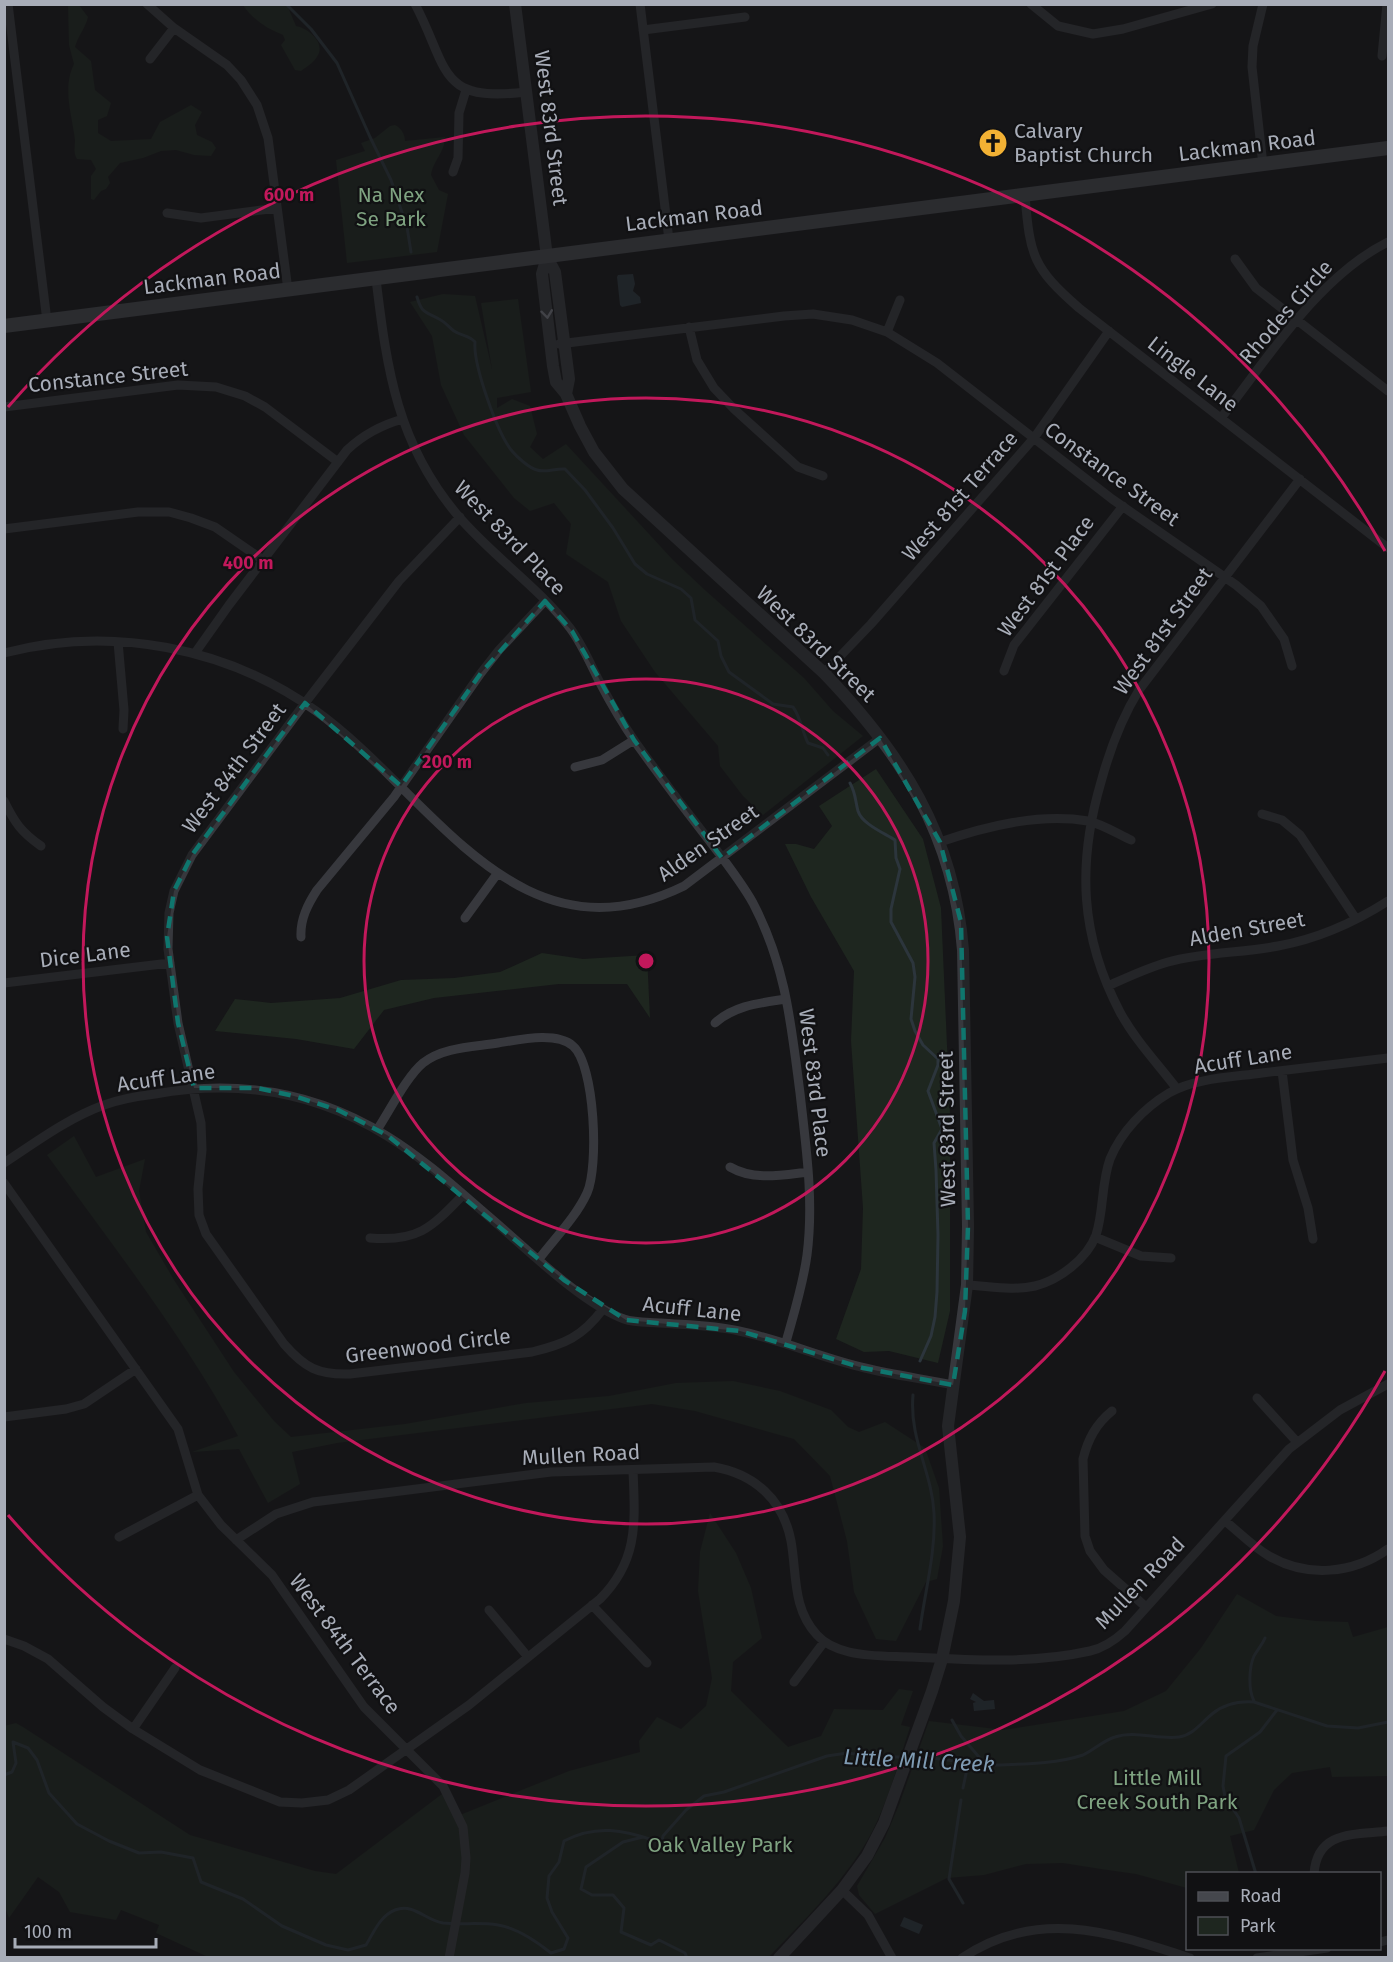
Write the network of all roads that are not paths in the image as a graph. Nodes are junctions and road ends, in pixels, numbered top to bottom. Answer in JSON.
{"nodes":[{"id":1,"x":8,"y":4,"type":"edge"},
{"id":2,"x":147,"y":4,"type":"edge"},
{"id":3,"x":415,"y":4,"type":"edge"},
{"id":4,"x":516,"y":4,"type":"edge"},
{"id":5,"x":640,"y":4,"type":"edge"},
{"id":6,"x":1031,"y":4,"type":"edge"},
{"id":7,"x":1212,"y":4,"type":"edge"},
{"id":8,"x":1263,"y":4,"type":"edge"},
{"id":9,"x":1387,"y":4,"type":"edge"},
{"id":10,"x":745,"y":17,"type":"dead end"},
{"id":11,"x":174,"y":28,"type":"junction"},
{"id":12,"x":643,"y":30,"type":"junction"},
{"id":13,"x":1382,"y":56,"type":"dead end"},
{"id":14,"x":150,"y":59,"type":"dead end"},
{"id":15,"x":466,"y":90,"type":"junction"},
{"id":16,"x":526,"y":92,"type":"junction"},
{"id":17,"x":1389,"y":148,"type":"edge"},
{"id":18,"x":1263,"y":165,"type":"junction"},
{"id":19,"x":453,"y":172,"type":"dead end"},
{"id":20,"x":1025,"y":196,"type":"junction"},
{"id":21,"x":277,"y":208,"type":"junction"},
{"id":22,"x":167,"y":213,"type":"dead end"},
{"id":23,"x":669,"y":240,"type":"junction"},
{"id":24,"x":1389,"y":242,"type":"edge"},
{"id":25,"x":547,"y":256,"type":"junction"},
{"id":26,"x":1235,"y":260,"type":"dead end"},
{"id":27,"x":376,"y":279,"type":"junction"},
{"id":28,"x":288,"y":290,"type":"junction"},
{"id":29,"x":900,"y":300,"type":"dead end"},
{"id":30,"x":47,"y":321,"type":"junction"},
{"id":31,"x":1297,"y":321,"type":"junction"},
{"id":32,"x":4,"y":327,"type":"edge"},
{"id":33,"x":689,"y":327,"type":"junction"},
{"id":34,"x":1109,"y":331,"type":"junction"},
{"id":35,"x":887,"y":332,"type":"junction"},
{"id":36,"x":565,"y":344,"type":"junction"},
{"id":37,"x":550,"y":345,"type":"junction"},
{"id":38,"x":1389,"y":391,"type":"edge"},
{"id":39,"x":566,"y":394,"type":"junction"},
{"id":40,"x":4,"y":407,"type":"edge"},
{"id":41,"x":1221,"y":418,"type":"junction"},
{"id":42,"x":402,"y":419,"type":"junction"},
{"id":43,"x":1034,"y":438,"type":"junction"},
{"id":44,"x":338,"y":462,"type":"junction"},
{"id":45,"x":823,"y":476,"type":"dead end"},
{"id":46,"x":1300,"y":479,"type":"junction"},
{"id":47,"x":1123,"y":506,"type":"junction"},
{"id":48,"x":460,"y":517,"type":"junction"},
{"id":49,"x":4,"y":529,"type":"edge"},
{"id":50,"x":1389,"y":548,"type":"edge"},
{"id":51,"x":263,"y":560,"type":"junction"},
{"id":52,"x":1225,"y":577,"type":"junction"},
{"id":53,"x":545,"y":601,"type":"junction"},
{"id":54,"x":118,"y":642,"type":"junction"},
{"id":55,"x":4,"y":653,"type":"edge"},
{"id":56,"x":195,"y":653,"type":"junction"},
{"id":57,"x":1292,"y":666,"type":"dead end"},
{"id":58,"x":1004,"y":670,"type":"dead end"},
{"id":59,"x":824,"y":673,"type":"junction"},
{"id":60,"x":305,"y":704,"type":"junction"},
{"id":61,"x":123,"y":729,"type":"dead end"},
{"id":62,"x":880,"y":738,"type":"junction"},
{"id":63,"x":634,"y":740,"type":"junction"},
{"id":64,"x":575,"y":767,"type":"dead end"},
{"id":65,"x":401,"y":787,"type":"junction"},
{"id":66,"x":4,"y":801,"type":"edge"},
{"id":67,"x":1262,"y":814,"type":"dead end"},
{"id":68,"x":1090,"y":821,"type":"junction"},
{"id":69,"x":1131,"y":840,"type":"dead end"},
{"id":70,"x":940,"y":842,"type":"junction"},
{"id":71,"x":41,"y":846,"type":"dead end"},
{"id":72,"x":722,"y":858,"type":"junction"},
{"id":73,"x":497,"y":874,"type":"junction"},
{"id":74,"x":1389,"y":901,"type":"edge"},
{"id":75,"x":465,"y":918,"type":"dead end"},
{"id":76,"x":1356,"y":919,"type":"junction"},
{"id":77,"x":301,"y":937,"type":"dead end"},
{"id":78,"x":170,"y":963,"type":"junction"},
{"id":79,"x":4,"y":983,"type":"edge"},
{"id":80,"x":1108,"y":986,"type":"junction"},
{"id":81,"x":786,"y":999,"type":"junction"},
{"id":82,"x":715,"y":1023,"type":"dead end"},
{"id":83,"x":1389,"y":1058,"type":"edge"},
{"id":84,"x":1282,"y":1071,"type":"junction"},
{"id":85,"x":194,"y":1088,"type":"junction"},
{"id":86,"x":1177,"y":1089,"type":"junction"},
{"id":87,"x":377,"y":1130,"type":"junction"},
{"id":88,"x":4,"y":1163,"type":"edge"},
{"id":89,"x":730,"y":1167,"type":"dead end"},
{"id":90,"x":808,"y":1172,"type":"junction"},
{"id":91,"x":4,"y":1183,"type":"edge"},
{"id":92,"x":463,"y":1195,"type":"junction"},
{"id":93,"x":1095,"y":1237,"type":"junction"},
{"id":94,"x":370,"y":1238,"type":"dead end"},
{"id":95,"x":1313,"y":1239,"type":"dead end"},
{"id":96,"x":1171,"y":1258,"type":"dead end"},
{"id":97,"x":539,"y":1259,"type":"junction"},
{"id":98,"x":967,"y":1285,"type":"junction"},
{"id":99,"x":603,"y":1309,"type":"junction"},
{"id":100,"x":786,"y":1342,"type":"junction"},
{"id":101,"x":136,"y":1370,"type":"junction"},
{"id":102,"x":1389,"y":1384,"type":"edge"},
{"id":103,"x":953,"y":1385,"type":"junction"},
{"id":104,"x":1257,"y":1398,"type":"dead end"},
{"id":105,"x":1112,"y":1411,"type":"dead end"},
{"id":106,"x":4,"y":1417,"type":"edge"},
{"id":107,"x":1297,"y":1442,"type":"junction"},
{"id":108,"x":633,"y":1470,"type":"junction"},
{"id":109,"x":198,"y":1495,"type":"junction"},
{"id":110,"x":1225,"y":1521,"type":"junction"},
{"id":111,"x":119,"y":1537,"type":"dead end"},
{"id":112,"x":236,"y":1540,"type":"junction"},
{"id":113,"x":1389,"y":1549,"type":"edge"},
{"id":114,"x":592,"y":1605,"type":"junction"},
{"id":115,"x":1146,"y":1607,"type":"junction"},
{"id":116,"x":489,"y":1610,"type":"dead end"},
{"id":117,"x":4,"y":1639,"type":"edge"},
{"id":118,"x":824,"y":1642,"type":"junction"},
{"id":119,"x":528,"y":1657,"type":"junction"},
{"id":120,"x":942,"y":1659,"type":"junction"},
{"id":121,"x":647,"y":1663,"type":"dead end"},
{"id":122,"x":175,"y":1668,"type":"dead end"},
{"id":123,"x":794,"y":1682,"type":"dead end"},
{"id":124,"x":133,"y":1729,"type":"junction"},
{"id":125,"x":405,"y":1749,"type":"junction"},
{"id":126,"x":1389,"y":1831,"type":"edge"},
{"id":127,"x":1314,"y":1872,"type":"edge"},
{"id":128,"x":842,"y":1890,"type":"junction"},
{"id":129,"x":1317,"y":1950,"type":"edge"},
{"id":130,"x":449,"y":1958,"type":"edge"},
{"id":131,"x":779,"y":1958,"type":"edge"},
{"id":132,"x":892,"y":1958,"type":"edge"},
{"id":133,"x":962,"y":1958,"type":"edge"},
{"id":134,"x":1190,"y":1958,"type":"edge"},
{"id":135,"x":1257,"y":1958,"type":"edge"}],
"edges":[{"from":1,"to":30,"type":"street"},
{"from":2,"to":11,"type":"street"},
{"from":3,"to":15,"type":"street"},
{"from":4,"to":16,"type":"street","name":"West 83rd Street"},
{"from":5,"to":12,"type":"street"},
{"from":6,"to":7,"type":"street"},
{"from":8,"to":18,"type":"street"},
{"from":9,"to":13,"type":"street"},
{"from":10,"to":12,"type":"street"},
{"from":11,"to":14,"type":"street"},
{"from":11,"to":21,"type":"street"},
{"from":12,"to":23,"type":"street"},
{"from":15,"to":16,"type":"street"},
{"from":15,"to":19,"type":"street"},
{"from":16,"to":25,"type":"street","name":"West 83rd Street"},
{"from":17,"to":18,"type":"main road","name":"Lackman Road"},
{"from":18,"to":20,"type":"main road","name":"Lackman Road"},
{"from":20,"to":23,"type":"main road","name":"Lackman Road"},
{"from":20,"to":34,"type":"street","name":"Lingle Lane"},
{"from":21,"to":22,"type":"street"},
{"from":21,"to":28,"type":"street"},
{"from":23,"to":25,"type":"main road","name":"Lackman Road"},
{"from":24,"to":31,"type":"street","name":"Rhodes Circle"},
{"from":25,"to":27,"type":"main road","name":"Lackman Road"},
{"from":25,"to":36,"type":"street","name":"West 83rd Street"},
{"from":25,"to":37,"type":"street","name":"West 83rd Street","one_way":true},
{"from":26,"to":31,"type":"street"},
{"from":27,"to":28,"type":"main road","name":"Lackman Road"},
{"from":27,"to":42,"type":"street","name":"West 83rd Place"},
{"from":28,"to":30,"type":"main road","name":"Lackman Road"},
{"from":29,"to":35,"type":"street"},
{"from":30,"to":32,"type":"main road","name":"Lackman Road"},
{"from":31,"to":38,"type":"street"},
{"from":31,"to":41,"type":"street","name":"Rhodes Circle"},
{"from":33,"to":35,"type":"street","name":"Constance Street"},
{"from":33,"to":36,"type":"street","name":"Constance Street"},
{"from":33,"to":45,"type":"street"},
{"from":34,"to":41,"type":"street","name":"Lingle Lane"},
{"from":34,"to":43,"type":"street","name":"West 81st Terrace"},
{"from":35,"to":43,"type":"street","name":"Constance Street"},
{"from":36,"to":37,"type":"street","name":"Constance Street"},
{"from":36,"to":39,"type":"street","name":"West 83rd Street"},
{"from":37,"to":39,"type":"street","name":"West 83rd Street"},
{"from":39,"to":59,"type":"street","name":"West 83rd Street"},
{"from":40,"to":44,"type":"street","name":"Constance Street"},
{"from":41,"to":46,"type":"street","name":"Lingle Lane"},
{"from":42,"to":44,"type":"street"},
{"from":42,"to":48,"type":"street","name":"West 83rd Place"},
{"from":43,"to":47,"type":"street","name":"Constance Street"},
{"from":43,"to":59,"type":"street","name":"West 81st Terrace"},
{"from":44,"to":51,"type":"street"},
{"from":46,"to":50,"type":"street","name":"Lingle Lane"},
{"from":46,"to":52,"type":"street","name":"West 81st Street"},
{"from":47,"to":52,"type":"street","name":"Constance Street"},
{"from":47,"to":58,"type":"street","name":"West 81st Place"},
{"from":48,"to":53,"type":"street","name":"West 83rd Place"},
{"from":48,"to":60,"type":"street","name":"West 84th Street"},
{"from":49,"to":51,"type":"street"},
{"from":51,"to":56,"type":"street"},
{"from":52,"to":57,"type":"street","name":"Constance Street"},
{"from":52,"to":68,"type":"street","name":"West 81st Street"},
{"from":53,"to":63,"type":"street","name":"West 83rd Place"},
{"from":53,"to":65,"type":"street"},
{"from":54,"to":55,"type":"street","name":"Alden Street"},
{"from":54,"to":56,"type":"street","name":"Alden Street"},
{"from":54,"to":61,"type":"street"},
{"from":56,"to":60,"type":"street","name":"Alden Street"},
{"from":59,"to":62,"type":"street","name":"West 83rd Street"},
{"from":60,"to":65,"type":"street","name":"Alden Street"},
{"from":60,"to":78,"type":"street","name":"West 84th Street"},
{"from":62,"to":70,"type":"street","name":"West 83rd Street"},
{"from":62,"to":72,"type":"street","name":"Alden Street"},
{"from":63,"to":64,"type":"street"},
{"from":63,"to":72,"type":"street","name":"West 83rd Place"},
{"from":65,"to":73,"type":"street","name":"Alden Street"},
{"from":65,"to":77,"type":"street"},
{"from":66,"to":71,"type":"street"},
{"from":67,"to":76,"type":"street"},
{"from":68,"to":69,"type":"street"},
{"from":68,"to":70,"type":"street"},
{"from":68,"to":80,"type":"street","name":"West 81st Street"},
{"from":70,"to":98,"type":"street","name":"West 83rd Street"},
{"from":72,"to":73,"type":"street","name":"Alden Street"},
{"from":72,"to":81,"type":"street","name":"West 83rd Place"},
{"from":73,"to":75,"type":"street"},
{"from":74,"to":76,"type":"street","name":"Alden Street"},
{"from":76,"to":80,"type":"street","name":"Alden Street"},
{"from":78,"to":79,"type":"street","name":"Dice Lane"},
{"from":78,"to":85,"type":"street","name":"West 84th Street"},
{"from":80,"to":86,"type":"street","name":"West 81st Street"},
{"from":81,"to":82,"type":"street","name":"West 83rd Place"},
{"from":81,"to":90,"type":"street","name":"West 83rd Place"},
{"from":83,"to":84,"type":"street","name":"Acuff Lane"},
{"from":84,"to":86,"type":"street","name":"Acuff Lane"},
{"from":84,"to":95,"type":"street"},
{"from":85,"to":87,"type":"street","name":"Acuff Lane"},
{"from":85,"to":88,"type":"street","name":"Acuff Lane"},
{"from":85,"to":99,"type":"street","name":"Greenwood Circle"},
{"from":86,"to":93,"type":"street","name":"Acuff Lane"},
{"from":87,"to":92,"type":"street","name":"Acuff Lane"},
{"from":87,"to":97,"type":"street"},
{"from":89,"to":90,"type":"street","name":"West 83rd Place"},
{"from":90,"to":100,"type":"street","name":"West 83rd Place"},
{"from":91,"to":101,"type":"street","name":"West 84th Terrace"},
{"from":92,"to":94,"type":"street"},
{"from":92,"to":97,"type":"street","name":"Acuff Lane"},
{"from":93,"to":96,"type":"street"},
{"from":93,"to":98,"type":"street","name":"Acuff Lane"},
{"from":97,"to":99,"type":"street","name":"Acuff Lane"},
{"from":98,"to":103,"type":"street","name":"West 83rd Street"},
{"from":99,"to":100,"type":"street","name":"Acuff Lane"},
{"from":100,"to":103,"type":"street","name":"Acuff Lane"},
{"from":101,"to":106,"type":"street"},
{"from":101,"to":109,"type":"street","name":"West 84th Terrace"},
{"from":102,"to":107,"type":"street","name":"Mullen Road"},
{"from":103,"to":120,"type":"street","name":"West 83rd Street"},
{"from":104,"to":107,"type":"street"},
{"from":105,"to":115,"type":"street"},
{"from":107,"to":110,"type":"street","name":"Mullen Road"},
{"from":108,"to":112,"type":"street","name":"Mullen Road"},
{"from":108,"to":114,"type":"street"},
{"from":108,"to":118,"type":"street","name":"Mullen Road"},
{"from":109,"to":111,"type":"street"},
{"from":109,"to":112,"type":"street","name":"West 84th Terrace"},
{"from":110,"to":113,"type":"street"},
{"from":110,"to":115,"type":"street","name":"Mullen Road"},
{"from":112,"to":125,"type":"street","name":"West 84th Terrace"},
{"from":114,"to":119,"type":"street"},
{"from":114,"to":121,"type":"street"},
{"from":115,"to":120,"type":"street","name":"Mullen Road"},
{"from":116,"to":119,"type":"street"},
{"from":117,"to":124,"type":"street"},
{"from":118,"to":120,"type":"street","name":"Mullen Road"},
{"from":118,"to":123,"type":"street"},
{"from":119,"to":125,"type":"street"},
{"from":120,"to":128,"type":"street","name":"West 83rd Street"},
{"from":122,"to":124,"type":"street"},
{"from":124,"to":125,"type":"street"},
{"from":125,"to":130,"type":"street","name":"West 84th Terrace"},
{"from":126,"to":127,"type":"street"},
{"from":128,"to":131,"type":"street","name":"West 83rd Street"},
{"from":128,"to":132,"type":"street"},
{"from":129,"to":135,"type":"street"},
{"from":133,"to":134,"type":"street"}]}
